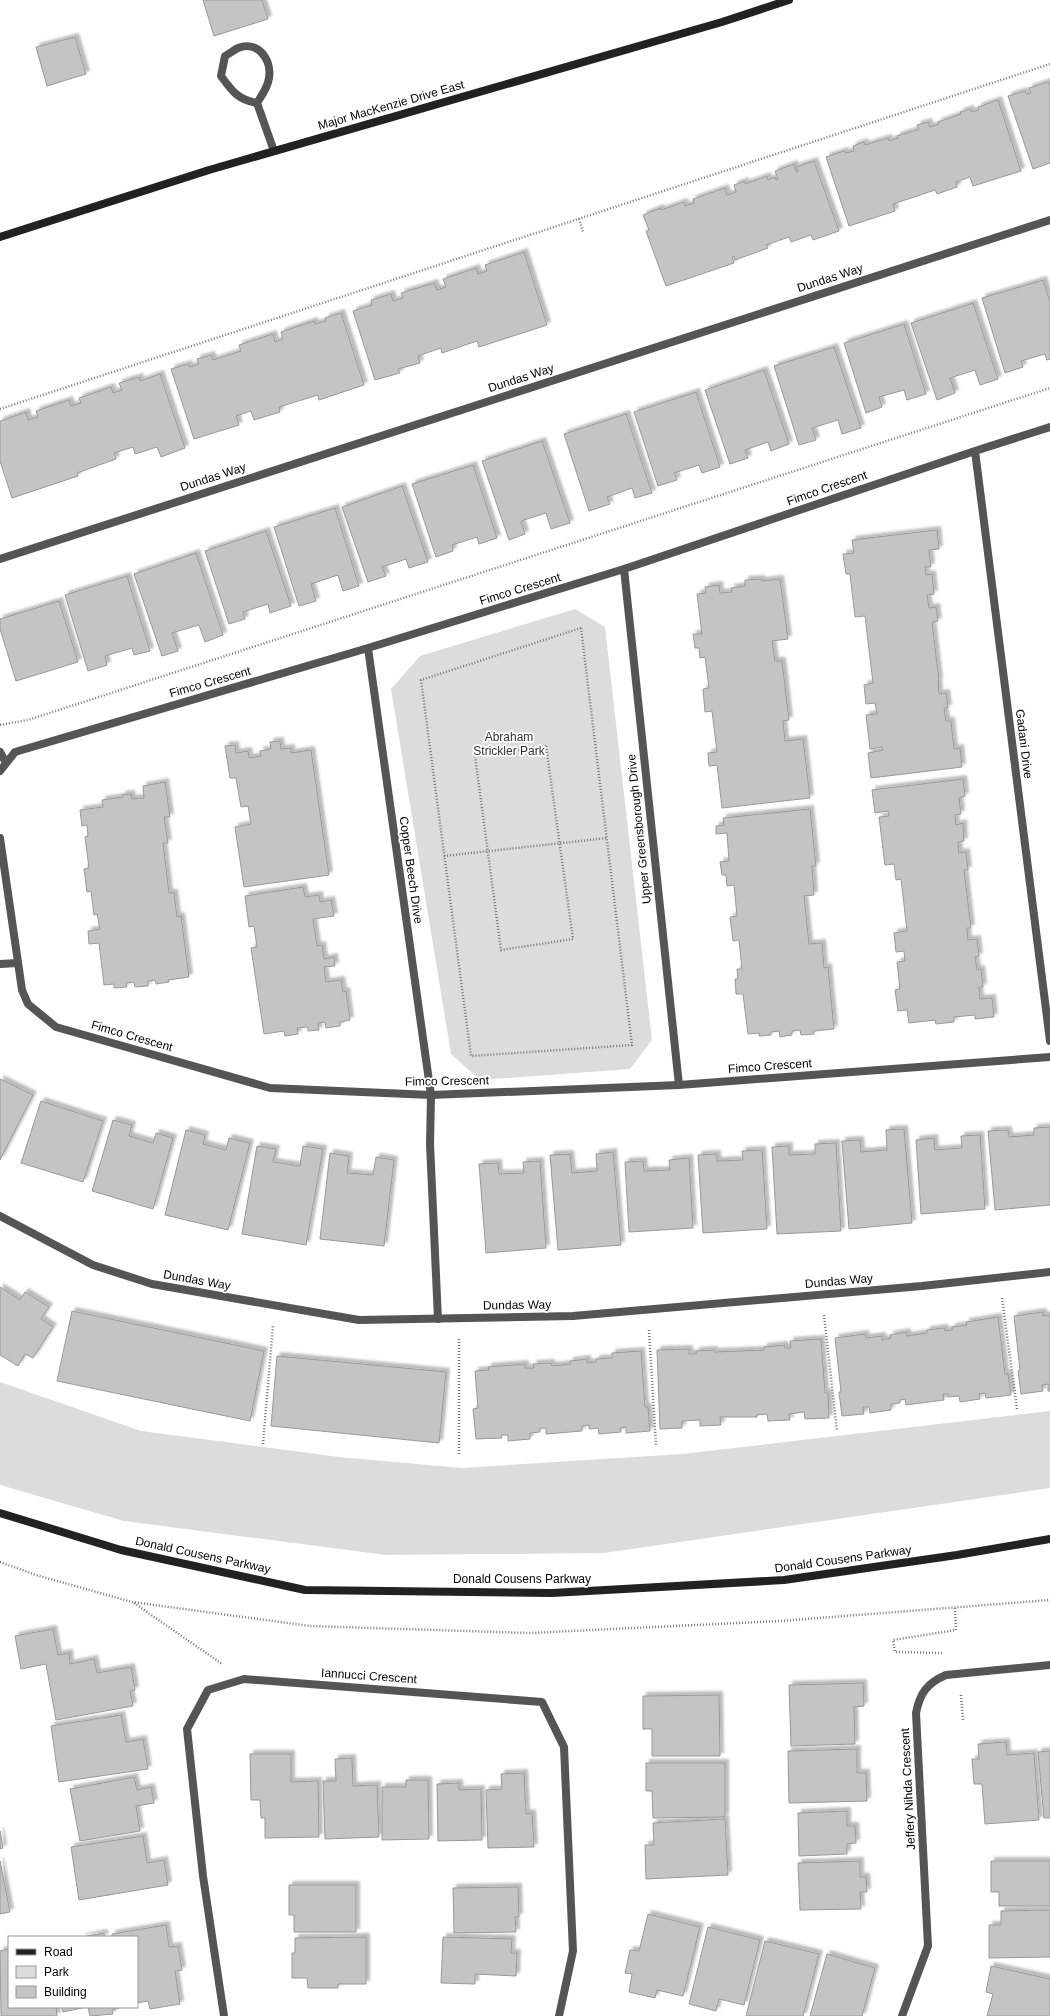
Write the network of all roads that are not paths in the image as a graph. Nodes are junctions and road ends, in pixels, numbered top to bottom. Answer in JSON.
{"nodes":[{"id":1,"x":789,"y":0,"type":"edge"},
{"id":2,"x":257,"y":103,"type":"junction"},
{"id":3,"x":274,"y":151,"type":"junction"},
{"id":4,"x":1050,"y":220,"type":"edge"},
{"id":5,"x":0,"y":237,"type":"edge"},
{"id":6,"x":1050,"y":427,"type":"edge"},
{"id":7,"x":975,"y":451,"type":"junction"},
{"id":8,"x":0,"y":559,"type":"edge"},
{"id":9,"x":624,"y":570,"type":"junction"},
{"id":10,"x":368,"y":648,"type":"junction"},
{"id":11,"x":0,"y":752,"type":"edge"},
{"id":12,"x":6,"y":764,"type":"junction"},
{"id":13,"x":0,"y":771,"type":"edge"},
{"id":14,"x":0,"y":838,"type":"edge"},
{"id":15,"x":18,"y":963,"type":"junction"},
{"id":16,"x":0,"y":964,"type":"edge"},
{"id":17,"x":1050,"y":1041,"type":"edge"},
{"id":18,"x":1050,"y":1057,"type":"edge"},
{"id":19,"x":679,"y":1085,"type":"junction"},
{"id":20,"x":431,"y":1095,"type":"junction"},
{"id":21,"x":0,"y":1216,"type":"edge"},
{"id":22,"x":1050,"y":1272,"type":"edge"},
{"id":23,"x":438,"y":1319,"type":"junction"},
{"id":24,"x":0,"y":1513,"type":"edge"},
{"id":25,"x":1050,"y":1539,"type":"edge"},
{"id":26,"x":1050,"y":1665,"type":"edge"},
{"id":27,"x":224,"y":2016,"type":"edge"},
{"id":28,"x":559,"y":2016,"type":"edge"},
{"id":29,"x":902,"y":2016,"type":"edge"}],
"edges":[{"from":1,"to":3,"type":"main road","name":"Major MacKenzie Drive East"},
{"from":2,"to":2,"type":"street"},
{"from":2,"to":3,"type":"street"},
{"from":3,"to":5,"type":"main road","name":"Major MacKenzie Drive East"},
{"from":4,"to":8,"type":"street","name":"Dundas Way"},
{"from":6,"to":7,"type":"street","name":"Fimco Crescent"},
{"from":7,"to":9,"type":"street","name":"Fimco Crescent"},
{"from":7,"to":17,"type":"street","name":"Gadani Drive"},
{"from":9,"to":10,"type":"street","name":"Fimco Crescent"},
{"from":9,"to":19,"type":"street","name":"Upper Greensborough Drive"},
{"from":10,"to":12,"type":"street","name":"Fimco Crescent"},
{"from":10,"to":20,"type":"street","name":"Copper Beech Drive"},
{"from":11,"to":12,"type":"street"},
{"from":12,"to":13,"type":"street","name":"Fimco Crescent"},
{"from":14,"to":15,"type":"street","name":"Fimco Crescent"},
{"from":15,"to":16,"type":"street"},
{"from":15,"to":20,"type":"street","name":"Fimco Crescent"},
{"from":18,"to":19,"type":"street","name":"Fimco Crescent"},
{"from":19,"to":20,"type":"street","name":"Fimco Crescent"},
{"from":20,"to":23,"type":"street","name":"Copper Beech Drive"},
{"from":21,"to":23,"type":"street","name":"Dundas Way"},
{"from":22,"to":23,"type":"street","name":"Dundas Way"},
{"from":24,"to":25,"type":"main road","name":"Donald Cousens Parkway"},
{"from":26,"to":29,"type":"street","name":"Jeffery Nihda Crescent"},
{"from":27,"to":28,"type":"street","name":"Iannucci Crescent"}]}
